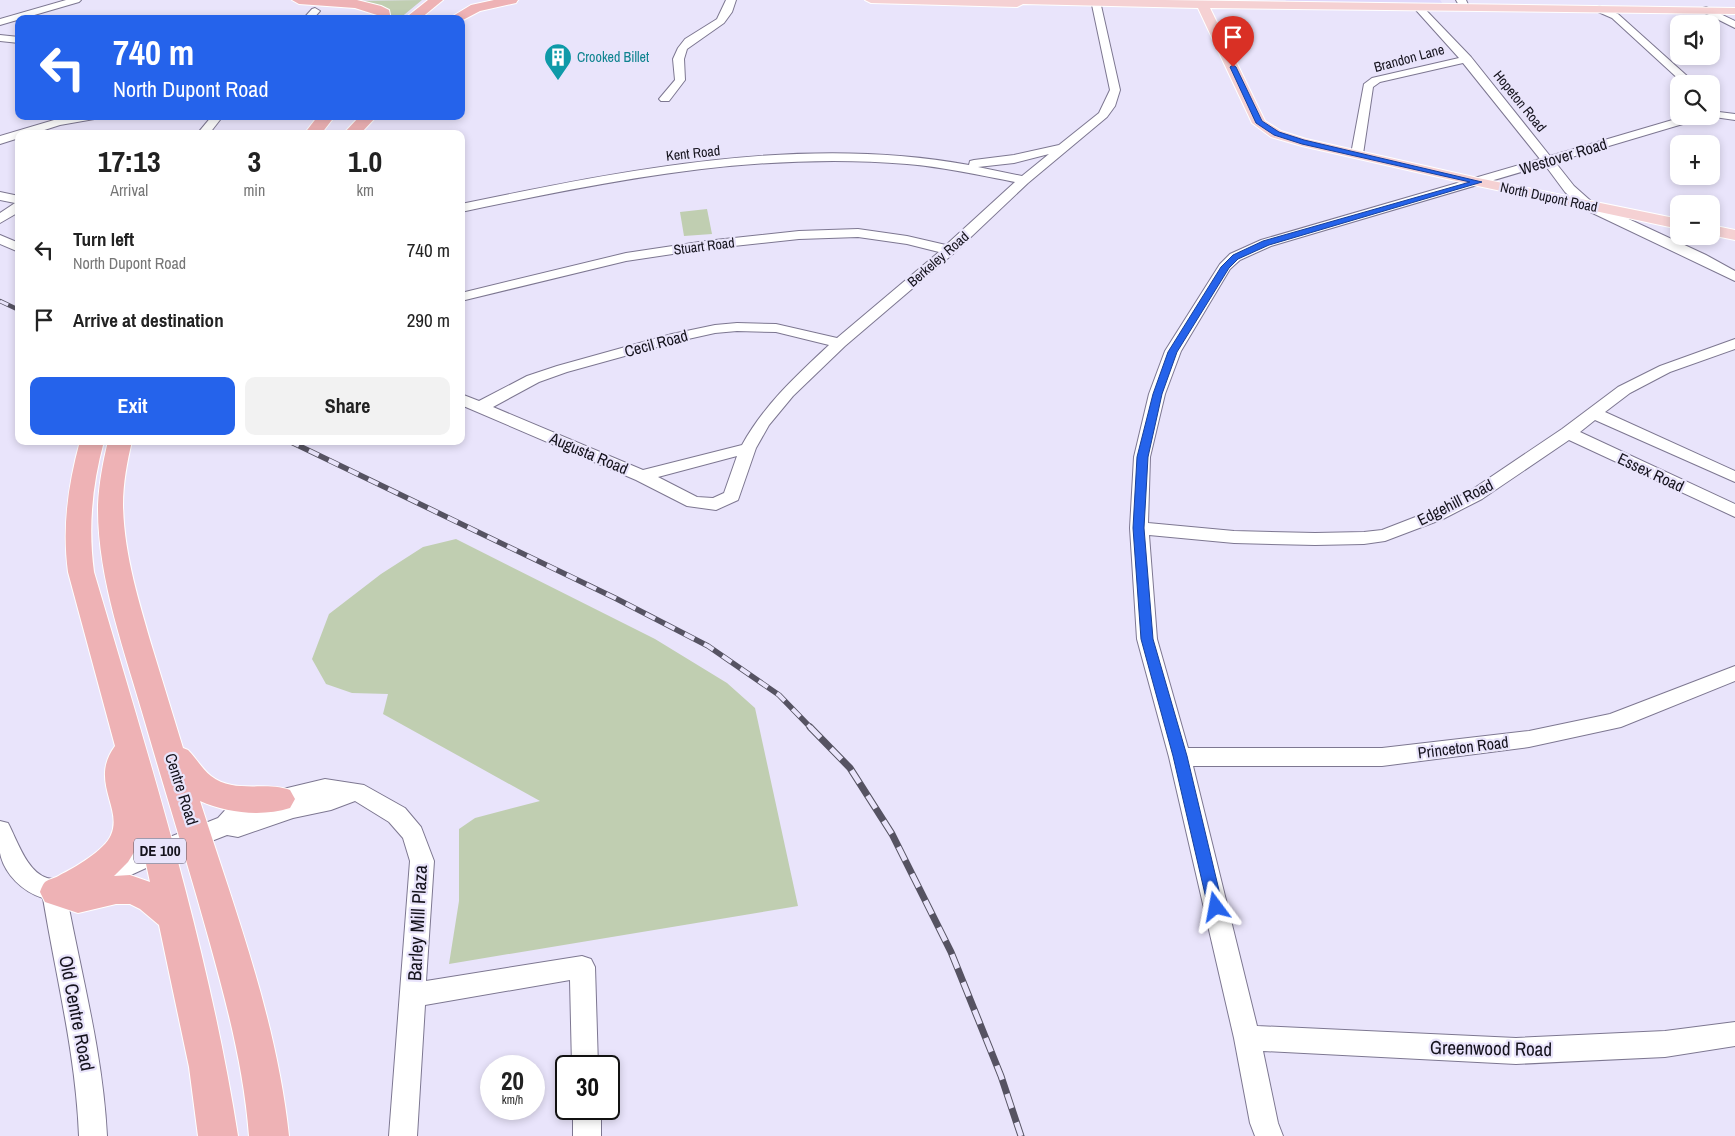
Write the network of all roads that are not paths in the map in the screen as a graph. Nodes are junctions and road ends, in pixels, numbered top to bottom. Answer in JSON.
{"nodes":[{"id":1,"x":76,"y":0,"type":"edge"},
{"id":2,"x":299,"y":0,"type":"edge"},
{"id":3,"x":427,"y":0,"type":"edge"},
{"id":4,"x":510,"y":0,"type":"edge"},
{"id":5,"x":730,"y":0,"type":"edge"},
{"id":6,"x":871,"y":0,"type":"edge"},
{"id":7,"x":1002,"y":0,"type":"edge"},
{"id":8,"x":1048,"y":0,"type":"edge"},
{"id":9,"x":1715,"y":0,"type":"edge"},
{"id":10,"x":968,"y":1,"type":"edge"},
{"id":11,"x":1202,"y":2,"type":"edge"},
{"id":12,"x":1096,"y":3,"type":"edge"},
{"id":13,"x":1463,"y":4,"type":"edge"},
{"id":14,"x":1418,"y":6,"type":"junction"},
{"id":15,"x":445,"y":9,"type":"edge"},
{"id":16,"x":1599,"y":9,"type":"junction"},
{"id":17,"x":1706,"y":10,"type":"junction"},
{"id":18,"x":1732,"y":11,"type":"edge"},
{"id":19,"x":24,"y":15,"type":"edge"},
{"id":20,"x":384,"y":15,"type":"edge"},
{"id":21,"x":409,"y":15,"type":"edge"},
{"id":22,"x":424,"y":15,"type":"edge"},
{"id":23,"x":15,"y":18,"type":"edge"},
{"id":24,"x":0,"y":22,"type":"edge"},
{"id":25,"x":1735,"y":25,"type":"edge"},
{"id":26,"x":0,"y":38,"type":"edge"},
{"id":27,"x":15,"y":40,"type":"edge"},
{"id":28,"x":1467,"y":59,"type":"junction"},
{"id":29,"x":1680,"y":75,"type":"edge"},
{"id":30,"x":1670,"y":79,"type":"edge"},
{"id":31,"x":665,"y":99,"type":"dead end"},
{"id":32,"x":71,"y":120,"type":"edge"},
{"id":33,"x":215,"y":120,"type":"edge"},
{"id":34,"x":324,"y":120,"type":"edge"},
{"id":35,"x":365,"y":120,"type":"edge"},
{"id":36,"x":1670,"y":124,"type":"edge"},
{"id":37,"x":32,"y":130,"type":"edge"},
{"id":38,"x":206,"y":130,"type":"edge"},
{"id":39,"x":315,"y":130,"type":"edge"},
{"id":40,"x":355,"y":130,"type":"edge"},
{"id":41,"x":15,"y":135,"type":"edge"},
{"id":42,"x":0,"y":140,"type":"edge"},
{"id":43,"x":1066,"y":145,"type":"junction"},
{"id":44,"x":1357,"y":154,"type":"junction"},
{"id":45,"x":1548,"y":160,"type":"junction"},
{"id":46,"x":930,"y":163,"type":"junction"},
{"id":47,"x":1024,"y":180,"type":"junction"},
{"id":48,"x":1478,"y":182,"type":"junction"},
{"id":49,"x":0,"y":196,"type":"edge"},
{"id":50,"x":15,"y":199,"type":"edge"},
{"id":51,"x":1587,"y":205,"type":"junction"},
{"id":52,"x":465,"y":207,"type":"edge"},
{"id":53,"x":15,"y":209,"type":"edge"},
{"id":54,"x":0,"y":219,"type":"edge"},
{"id":55,"x":1670,"y":222,"type":"edge"},
{"id":56,"x":1720,"y":232,"type":"edge"},
{"id":57,"x":1735,"y":235,"type":"edge"},
{"id":58,"x":0,"y":239,"type":"edge"},
{"id":59,"x":15,"y":246,"type":"edge"},
{"id":60,"x":949,"y":250,"type":"junction"},
{"id":61,"x":1735,"y":277,"type":"edge"},
{"id":62,"x":465,"y":296,"type":"edge"},
{"id":63,"x":840,"y":343,"type":"junction"},
{"id":64,"x":1735,"y":344,"type":"edge"},
{"id":65,"x":465,"y":401,"type":"edge"},
{"id":66,"x":480,"y":407,"type":"junction"},
{"id":67,"x":1593,"y":413,"type":"junction"},
{"id":68,"x":1568,"y":433,"type":"junction"},
{"id":69,"x":91,"y":445,"type":"edge"},
{"id":70,"x":119,"y":445,"type":"edge"},
{"id":71,"x":748,"y":448,"type":"junction"},
{"id":72,"x":642,"y":476,"type":"junction"},
{"id":73,"x":1735,"y":477,"type":"edge"},
{"id":74,"x":716,"y":504,"type":"joint"},
{"id":75,"x":1735,"y":511,"type":"edge"},
{"id":76,"x":1139,"y":528,"type":"junction"},
{"id":77,"x":1735,"y":673,"type":"edge"},
{"id":78,"x":130,"y":748,"type":"junction"},
{"id":79,"x":170,"y":753,"type":"junction"},
{"id":80,"x":1180,"y":756,"type":"junction"},
{"id":81,"x":356,"y":791,"type":"junction"},
{"id":82,"x":279,"y":799,"type":"junction"},
{"id":83,"x":0,"y":830,"type":"edge"},
{"id":84,"x":212,"y":831,"type":"junction"},
{"id":85,"x":160,"y":850,"type":"junction"},
{"id":86,"x":59,"y":890,"type":"junction"},
{"id":87,"x":176,"y":919,"type":"junction"},
{"id":88,"x":413,"y":995,"type":"junction"},
{"id":89,"x":1735,"y":1034,"type":"edge"},
{"id":90,"x":1247,"y":1038,"type":"junction"},
{"id":91,"x":585,"y":1055,"type":"edge"},
{"id":92,"x":586,"y":1120,"type":"edge"},
{"id":93,"x":93,"y":1136,"type":"edge"},
{"id":94,"x":218,"y":1136,"type":"edge"},
{"id":95,"x":269,"y":1136,"type":"edge"},
{"id":96,"x":404,"y":1136,"type":"edge"},
{"id":97,"x":587,"y":1136,"type":"edge"},
{"id":98,"x":1269,"y":1136,"type":"edge"}],
"edges":[{"from":1,"to":19,"type":"street"},
{"from":2,"to":20,"type":"highway"},
{"from":3,"to":21,"type":"highway"},
{"from":4,"to":15,"type":"highway"},
{"from":5,"to":31,"type":"street"},
{"from":6,"to":10,"type":"main road"},
{"from":7,"to":8,"type":"main road"},
{"from":8,"to":12,"type":"main road"},
{"from":9,"to":18,"type":"street"},
{"from":10,"to":12,"type":"main road"},
{"from":11,"to":12,"type":"main road"},
{"from":11,"to":14,"type":"main road"},
{"from":11,"to":44,"type":"main road","name":"North Dupont Road"},
{"from":12,"to":43,"type":"street","name":"Berkeley Road"},
{"from":13,"to":14,"type":"main road"},
{"from":13,"to":16,"type":"main road"},
{"from":14,"to":28,"type":"street","name":"Hopeton Road"},
{"from":15,"to":22,"type":"highway"},
{"from":16,"to":17,"type":"main road"},
{"from":16,"to":29,"type":"street"},
{"from":16,"to":30,"type":"street"},
{"from":17,"to":18,"type":"main road"},
{"from":17,"to":25,"type":"street"},
{"from":23,"to":24,"type":"street"},
{"from":26,"to":27,"type":"street"},
{"from":28,"to":44,"type":"street","name":"Brandon Lane"},
{"from":28,"to":45,"type":"street","name":"Hopeton Road"},
{"from":32,"to":37,"type":"street"},
{"from":33,"to":38,"type":"street"},
{"from":34,"to":39,"type":"highway"},
{"from":35,"to":40,"type":"highway"},
{"from":36,"to":45,"type":"street","name":"Westover Road"},
{"from":41,"to":42,"type":"street"},
{"from":43,"to":46,"type":"street","name":"Kent Road"},
{"from":43,"to":47,"type":"street","name":"Berkeley Road"},
{"from":44,"to":48,"type":"main road","name":"North Dupont Road"},
{"from":45,"to":48,"type":"street","name":"Westover Road"},
{"from":45,"to":51,"type":"street","name":"Hopeton Road"},
{"from":46,"to":47,"type":"street","name":"Kent Road"},
{"from":46,"to":52,"type":"street","name":"Kent Road"},
{"from":47,"to":60,"type":"street","name":"Berkeley Road"},
{"from":48,"to":51,"type":"main road","name":"North Dupont Road"},
{"from":48,"to":76,"type":"street","name":"Westover Road"},
{"from":49,"to":50,"type":"street"},
{"from":51,"to":55,"type":"main road","name":"North Dupont Road"},
{"from":51,"to":61,"type":"street","name":"Hopeton Road"},
{"from":53,"to":54,"type":"street"},
{"from":56,"to":57,"type":"main road"},
{"from":58,"to":59,"type":"street"},
{"from":60,"to":62,"type":"street","name":"Stuart Road"},
{"from":60,"to":63,"type":"street","name":"Berkeley Road"},
{"from":63,"to":66,"type":"street","name":"Cecil Road"},
{"from":63,"to":71,"type":"street","name":"Berkeley Road"},
{"from":64,"to":67,"type":"street","name":"Edgehill Road"},
{"from":65,"to":66,"type":"street","name":"Augusta Road"},
{"from":66,"to":72,"type":"street","name":"Augusta Road"},
{"from":67,"to":68,"type":"street","name":"Edgehill Road"},
{"from":67,"to":73,"type":"street","name":"Essex Road"},
{"from":68,"to":75,"type":"street","name":"Essex Road"},
{"from":68,"to":76,"type":"street","name":"Edgehill Road"},
{"from":69,"to":78,"type":"highway","number":"DE 100"},
{"from":70,"to":79,"type":"highway","name":"Centre Road","number":"DE 100"},
{"from":71,"to":72,"type":"street"},
{"from":71,"to":74,"type":"street","name":"Berkeley Road"},
{"from":72,"to":74,"type":"street","name":"Augusta Road"},
{"from":76,"to":80,"type":"street","name":"Westover Road"},
{"from":77,"to":80,"type":"street","name":"Princeton Road"},
{"from":78,"to":85,"type":"highway","number":"DE 100"},
{"from":78,"to":86,"type":"highway"},
{"from":79,"to":82,"type":"highway"},
{"from":79,"to":84,"type":"highway","name":"Centre Road","number":"DE 100"},
{"from":80,"to":90,"type":"street","name":"Westover Road"},
{"from":81,"to":82,"type":"street","name":"Barley Mill Plaza"},
{"from":81,"to":84,"type":"street"},
{"from":81,"to":88,"type":"street","name":"Barley Mill Plaza"},
{"from":82,"to":84,"type":"street","name":"Barley Mill Plaza"},
{"from":83,"to":86,"type":"street"},
{"from":84,"to":85,"type":"street"},
{"from":84,"to":95,"type":"highway","name":"Centre Road","number":"DE 100"},
{"from":85,"to":86,"type":"street"},
{"from":85,"to":87,"type":"highway","number":"DE 100"},
{"from":86,"to":87,"type":"highway"},
{"from":86,"to":93,"type":"street","name":"Old Centre Road"},
{"from":87,"to":94,"type":"highway","number":"DE 100"},
{"from":88,"to":91,"type":"street"},
{"from":88,"to":96,"type":"street","name":"Barley Mill Plaza"},
{"from":89,"to":90,"type":"street","name":"Greenwood Road"},
{"from":90,"to":98,"type":"street","name":"Westover Road"},
{"from":92,"to":97,"type":"street"}]}
